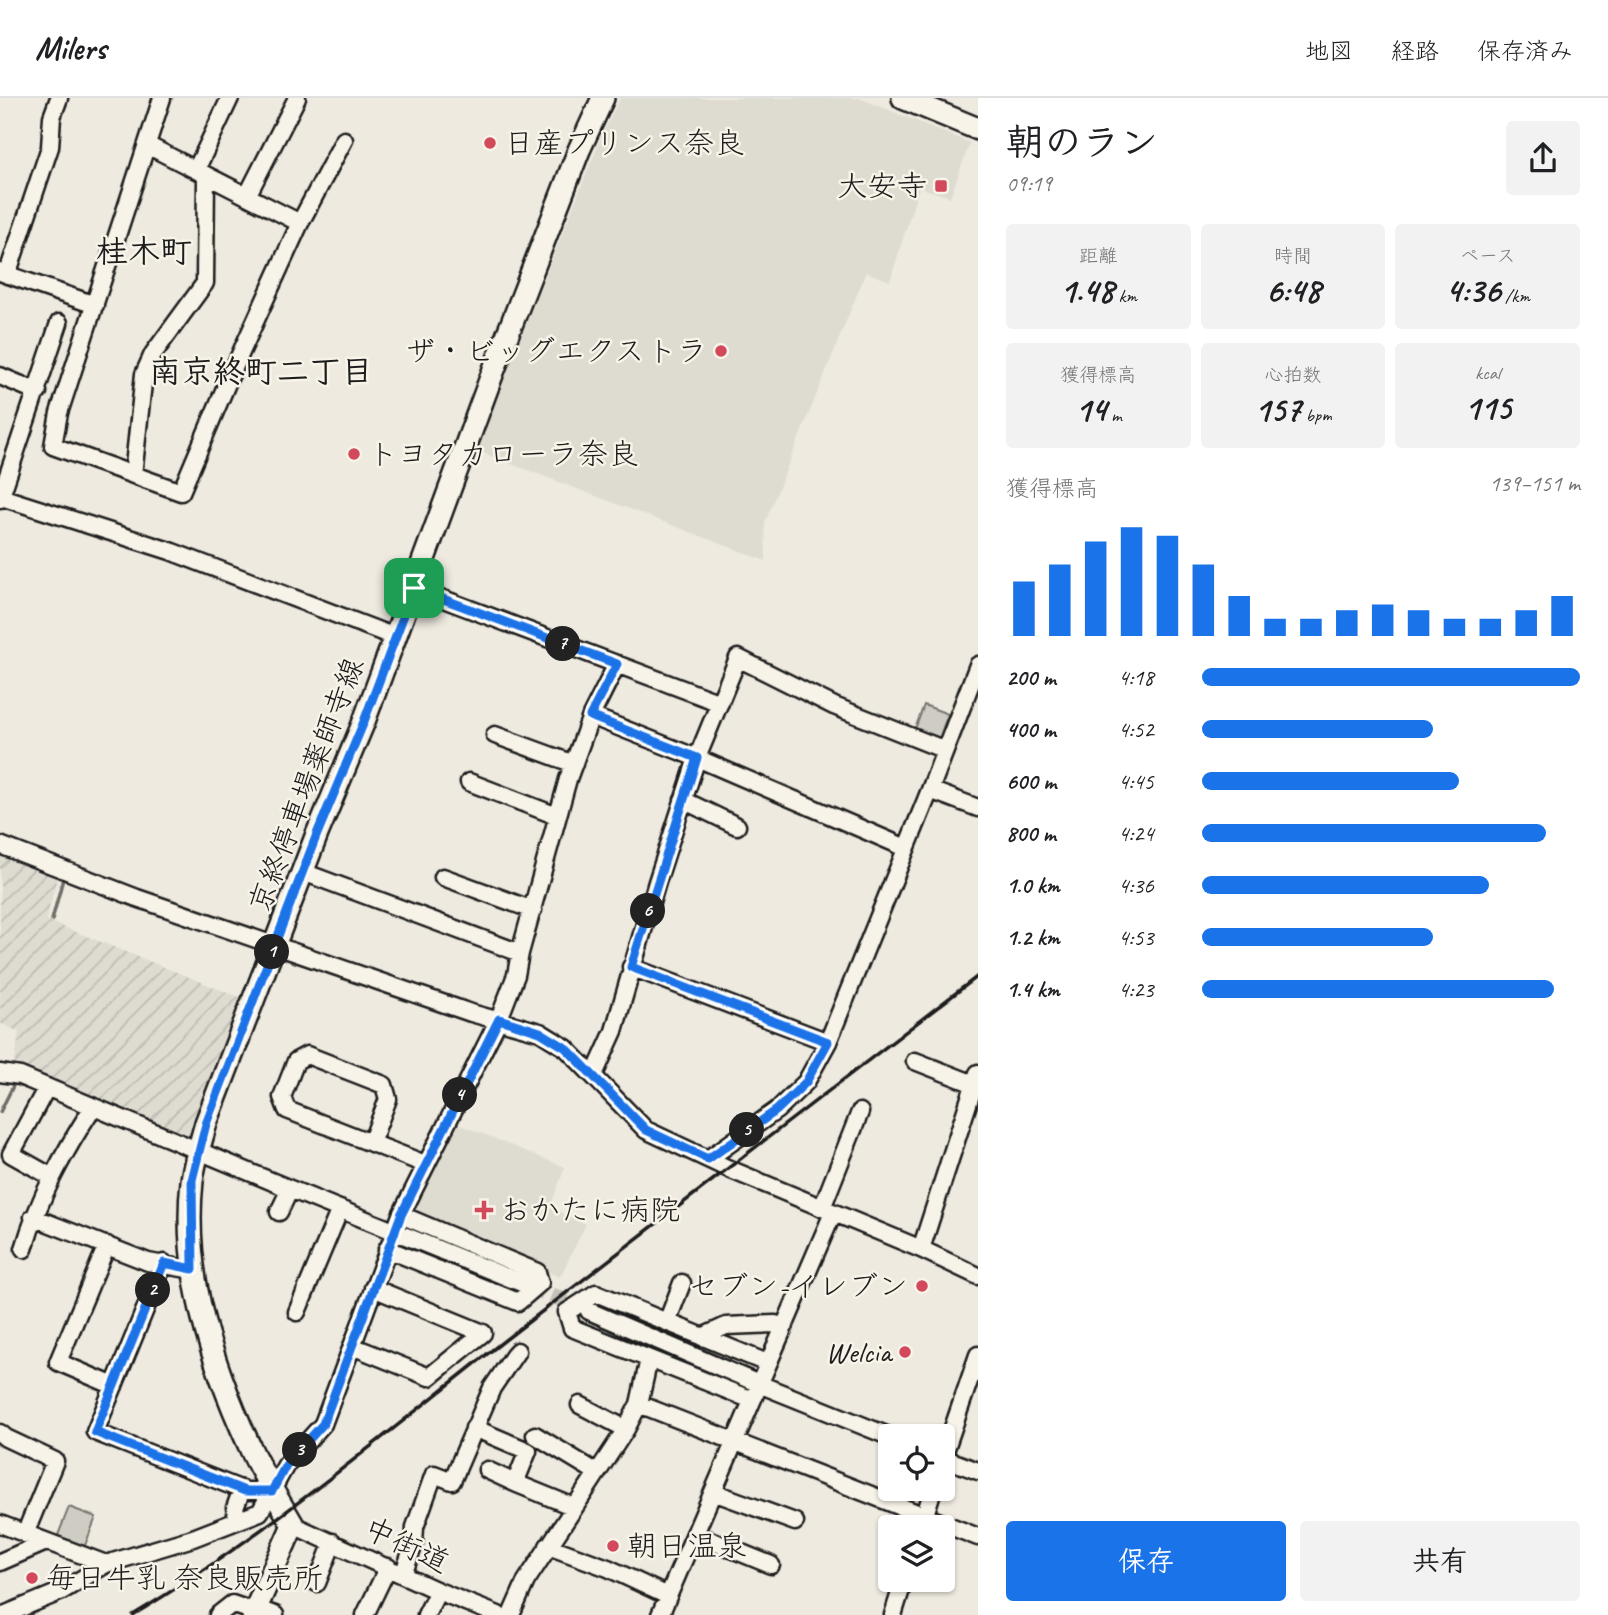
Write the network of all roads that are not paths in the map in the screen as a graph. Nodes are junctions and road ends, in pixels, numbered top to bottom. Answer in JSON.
{"nodes":[{"id":1,"x":59,"y":98,"type":"edge"},
{"id":2,"x":162,"y":98,"type":"edge"},
{"id":3,"x":230,"y":98,"type":"edge"},
{"id":4,"x":297,"y":98,"type":"edge"},
{"id":5,"x":603,"y":98,"type":"edge"},
{"id":6,"x":903,"y":98,"type":"edge"},
{"id":7,"x":978,"y":129,"type":"edge"},
{"id":8,"x":344,"y":140,"type":"dead end"},
{"id":9,"x":147,"y":145,"type":"junction"},
{"id":10,"x":201,"y":172,"type":"junction"},
{"id":11,"x":247,"y":196,"type":"junction"},
{"id":12,"x":300,"y":223,"type":"junction"},
{"id":13,"x":4,"y":274,"type":"edge"},
{"id":14,"x":94,"y":305,"type":"junction"},
{"id":15,"x":59,"y":323,"type":"dead end"},
{"id":16,"x":0,"y":376,"type":"edge"},
{"id":17,"x":38,"y":392,"type":"junction"},
{"id":18,"x":133,"y":475,"type":"junction"},
{"id":19,"x":0,"y":498,"type":"edge"},
{"id":20,"x":414,"y":588,"type":"junction"},
{"id":21,"x":395,"y":637,"type":"junction"},
{"id":22,"x":617,"y":664,"type":"junction"},
{"id":23,"x":978,"y":665,"type":"edge"},
{"id":24,"x":720,"y":703,"type":"junction"},
{"id":25,"x":590,"y":716,"type":"junction"},
{"id":26,"x":495,"y":735,"type":"dead end"},
{"id":27,"x":945,"y":750,"type":"junction"},
{"id":28,"x":697,"y":758,"type":"junction"},
{"id":29,"x":574,"y":764,"type":"junction"},
{"id":30,"x":469,"y":782,"type":"dead end"},
{"id":31,"x":930,"y":790,"type":"junction"},
{"id":32,"x":683,"y":800,"type":"junction"},
{"id":33,"x":978,"y":808,"type":"edge"},
{"id":34,"x":558,"y":817,"type":"junction"},
{"id":35,"x":737,"y":825,"type":"dead end"},
{"id":36,"x":0,"y":845,"type":"edge"},
{"id":37,"x":906,"y":848,"type":"junction"},
{"id":38,"x":303,"y":872,"type":"junction"},
{"id":39,"x":443,"y":877,"type":"dead end"},
{"id":40,"x":533,"y":910,"type":"junction"},
{"id":41,"x":275,"y":944,"type":"junction"},
{"id":42,"x":520,"y":953,"type":"junction"},
{"id":43,"x":631,"y":967,"type":"junction"},
{"id":44,"x":499,"y":1019,"type":"junction"},
{"id":45,"x":828,"y":1042,"type":"junction"},
{"id":46,"x":915,"y":1061,"type":"dead end"},
{"id":47,"x":0,"y":1073,"type":"edge"},
{"id":48,"x":594,"y":1075,"type":"junction"},
{"id":49,"x":976,"y":1079,"type":"edge"},
{"id":50,"x":47,"y":1087,"type":"junction"},
{"id":51,"x":93,"y":1107,"type":"junction"},
{"id":52,"x":860,"y":1112,"type":"dead end"},
{"id":53,"x":371,"y":1143,"type":"junction"},
{"id":54,"x":199,"y":1150,"type":"junction"},
{"id":55,"x":708,"y":1159,"type":"junction"},
{"id":56,"x":425,"y":1164,"type":"junction"},
{"id":57,"x":52,"y":1177,"type":"junction"},
{"id":58,"x":290,"y":1189,"type":"junction"},
{"id":59,"x":340,"y":1209,"type":"junction"},
{"id":60,"x":828,"y":1211,"type":"junction"},
{"id":61,"x":279,"y":1212,"type":"dead end"},
{"id":62,"x":401,"y":1215,"type":"junction"},
{"id":63,"x":33,"y":1217,"type":"junction"},
{"id":64,"x":394,"y":1231,"type":"junction"},
{"id":65,"x":107,"y":1245,"type":"junction"},
{"id":66,"x":24,"y":1248,"type":"dead end"},
{"id":67,"x":387,"y":1249,"type":"junction"},
{"id":68,"x":921,"y":1249,"type":"junction"},
{"id":69,"x":164,"y":1263,"type":"junction"},
{"id":70,"x":193,"y":1269,"type":"junction"},
{"id":71,"x":978,"y":1276,"type":"edge"},
{"id":72,"x":682,"y":1283,"type":"dead end"},
{"id":73,"x":529,"y":1286,"type":"tunnel mouth"},
{"id":74,"x":373,"y":1288,"type":"junction"},
{"id":75,"x":589,"y":1311,"type":"tunnel mouth"},
{"id":76,"x":297,"y":1312,"type":"dead end"},
{"id":77,"x":667,"y":1322,"type":"junction"},
{"id":78,"x":783,"y":1326,"type":"junction"},
{"id":79,"x":702,"y":1337,"type":"junction"},
{"id":80,"x":352,"y":1346,"type":"junction"},
{"id":81,"x":517,"y":1350,"type":"dead end"},
{"id":82,"x":978,"y":1355,"type":"edge"},
{"id":83,"x":649,"y":1359,"type":"junction"},
{"id":84,"x":767,"y":1363,"type":"junction"},
{"id":85,"x":759,"y":1384,"type":"junction"},
{"id":86,"x":114,"y":1386,"type":"junction"},
{"id":87,"x":752,"y":1400,"type":"junction"},
{"id":88,"x":639,"y":1404,"type":"junction"},
{"id":89,"x":580,"y":1405,"type":"dead end"},
{"id":90,"x":954,"y":1424,"type":"edge"},
{"id":91,"x":474,"y":1428,"type":"junction"},
{"id":92,"x":626,"y":1429,"type":"junction"},
{"id":93,"x":878,"y":1432,"type":"edge"},
{"id":94,"x":0,"y":1433,"type":"edge"},
{"id":95,"x":536,"y":1435,"type":"dead end"},
{"id":96,"x":734,"y":1441,"type":"junction"},
{"id":97,"x":955,"y":1462,"type":"edge"},
{"id":98,"x":487,"y":1470,"type":"dead end"},
{"id":99,"x":978,"y":1471,"type":"edge"},
{"id":100,"x":596,"y":1472,"type":"junction"},
{"id":101,"x":515,"y":1483,"type":"junction"},
{"id":102,"x":242,"y":1489,"type":"junction"},
{"id":103,"x":272,"y":1491,"type":"junction"},
{"id":104,"x":713,"y":1492,"type":"junction"},
{"id":105,"x":573,"y":1507,"type":"junction"},
{"id":106,"x":907,"y":1515,"type":"edge"},
{"id":107,"x":238,"y":1520,"type":"junction"},
{"id":108,"x":795,"y":1522,"type":"dead end"},
{"id":109,"x":0,"y":1524,"type":"edge"},
{"id":110,"x":293,"y":1525,"type":"junction"},
{"id":111,"x":955,"y":1531,"type":"edge"},
{"id":112,"x":25,"y":1534,"type":"junction"},
{"id":113,"x":695,"y":1534,"type":"junction"},
{"id":114,"x":978,"y":1537,"type":"edge"},
{"id":115,"x":46,"y":1542,"type":"junction"},
{"id":116,"x":333,"y":1542,"type":"junction"},
{"id":117,"x":548,"y":1546,"type":"junction"},
{"id":118,"x":0,"y":1562,"type":"edge"},
{"id":119,"x":106,"y":1564,"type":"junction"},
{"id":120,"x":772,"y":1565,"type":"dead end"},
{"id":121,"x":387,"y":1567,"type":"junction"},
{"id":122,"x":403,"y":1575,"type":"junction"},
{"id":123,"x":317,"y":1583,"type":"dead end"},
{"id":124,"x":438,"y":1591,"type":"junction"},
{"id":125,"x":900,"y":1592,"type":"edge"},
{"id":126,"x":668,"y":1596,"type":"junction"},
{"id":127,"x":260,"y":1613,"type":"edge"},
{"id":128,"x":4,"y":1615,"type":"edge"},
{"id":129,"x":218,"y":1615,"type":"edge"},
{"id":130,"x":365,"y":1615,"type":"edge"},
{"id":131,"x":426,"y":1615,"type":"edge"},
{"id":132,"x":498,"y":1615,"type":"edge"},
{"id":133,"x":511,"y":1615,"type":"edge"},
{"id":134,"x":660,"y":1615,"type":"edge"},
{"id":135,"x":893,"y":1615,"type":"edge"}],
"edges":[{"from":1,"to":13,"type":"street"},
{"from":2,"to":9,"type":"street"},
{"from":3,"to":10,"type":"street"},
{"from":4,"to":11,"type":"street"},
{"from":5,"to":20,"type":"main road","name":"京終停車場薬師寺線"},
{"from":6,"to":7,"type":"main road"},
{"from":8,"to":12,"type":"street"},
{"from":9,"to":10,"type":"street"},
{"from":9,"to":14,"type":"street"},
{"from":10,"to":11,"type":"street"},
{"from":10,"to":18,"type":"street"},
{"from":11,"to":12,"type":"street"},
{"from":12,"to":18,"type":"street"},
{"from":13,"to":14,"type":"street"},
{"from":14,"to":18,"type":"street"},
{"from":15,"to":17,"type":"street"},
{"from":16,"to":17,"type":"street"},
{"from":17,"to":19,"type":"street"},
{"from":19,"to":21,"type":"street"},
{"from":20,"to":21,"type":"main road","name":"京終停車場薬師寺線"},
{"from":20,"to":22,"type":"street"},
{"from":21,"to":38,"type":"main road","name":"京終停車場薬師寺線"},
{"from":22,"to":24,"type":"street"},
{"from":22,"to":25,"type":"street"},
{"from":23,"to":27,"type":"street"},
{"from":24,"to":27,"type":"street"},
{"from":24,"to":28,"type":"street"},
{"from":25,"to":28,"type":"street"},
{"from":25,"to":29,"type":"street"},
{"from":26,"to":29,"type":"street"},
{"from":27,"to":31,"type":"street"},
{"from":28,"to":32,"type":"street"},
{"from":28,"to":37,"type":"street"},
{"from":29,"to":34,"type":"street"},
{"from":30,"to":34,"type":"street"},
{"from":31,"to":33,"type":"street"},
{"from":31,"to":37,"type":"street"},
{"from":32,"to":35,"type":"street"},
{"from":32,"to":43,"type":"street"},
{"from":34,"to":40,"type":"street"},
{"from":36,"to":41,"type":"street"},
{"from":37,"to":45,"type":"street"},
{"from":38,"to":41,"type":"main road","name":"京終停車場薬師寺線"},
{"from":38,"to":42,"type":"street"},
{"from":39,"to":40,"type":"street"},
{"from":40,"to":42,"type":"street"},
{"from":41,"to":44,"type":"street"},
{"from":41,"to":54,"type":"main road","name":"京終停車場薬師寺線"},
{"from":42,"to":44,"type":"street"},
{"from":43,"to":45,"type":"street"},
{"from":43,"to":48,"type":"street"},
{"from":44,"to":48,"type":"street"},
{"from":44,"to":56,"type":"street"},
{"from":45,"to":55,"type":"street"},
{"from":46,"to":49,"type":"street"},
{"from":47,"to":50,"type":"street"},
{"from":48,"to":55,"type":"street"},
{"from":49,"to":68,"type":"street"},
{"from":50,"to":51,"type":"street"},
{"from":50,"to":57,"type":"street"},
{"from":51,"to":54,"type":"street"},
{"from":51,"to":57,"type":"street"},
{"from":52,"to":60,"type":"street"},
{"from":53,"to":53,"type":"street"},
{"from":53,"to":56,"type":"street"},
{"from":54,"to":58,"type":"street"},
{"from":54,"to":70,"type":"main road","name":"京終停車場薬師寺線"},
{"from":55,"to":60,"type":"street"},
{"from":56,"to":62,"type":"street"},
{"from":57,"to":63,"type":"street"},
{"from":58,"to":59,"type":"street"},
{"from":58,"to":61,"type":"street"},
{"from":59,"to":64,"type":"street"},
{"from":59,"to":76,"type":"street"},
{"from":60,"to":68,"type":"street"},
{"from":60,"to":78,"type":"street"},
{"from":62,"to":64,"type":"street"},
{"from":62,"to":67,"type":"street"},
{"from":63,"to":65,"type":"street"},
{"from":63,"to":66,"type":"street"},
{"from":64,"to":67,"type":"street"},
{"from":64,"to":73,"type":"street"},
{"from":65,"to":69,"type":"street"},
{"from":65,"to":86,"type":"street"},
{"from":67,"to":74,"type":"street"},
{"from":68,"to":71,"type":"street"},
{"from":69,"to":70,"type":"street"},
{"from":69,"to":86,"type":"street"},
{"from":70,"to":103,"type":"main road","name":"京終停車場薬師寺線"},
{"from":72,"to":77,"type":"street"},
{"from":74,"to":80,"type":"street"},
{"from":74,"to":80,"type":"street"},
{"from":75,"to":85,"type":"street"},
{"from":77,"to":79,"type":"street"},
{"from":77,"to":83,"type":"street"},
{"from":78,"to":79,"type":"street"},
{"from":78,"to":84,"type":"street"},
{"from":79,"to":84,"type":"street"},
{"from":80,"to":103,"type":"street"},
{"from":81,"to":91,"type":"street"},
{"from":82,"to":90,"type":"street"},
{"from":83,"to":87,"type":"street"},
{"from":83,"to":88,"type":"street"},
{"from":84,"to":85,"type":"street"},
{"from":85,"to":87,"type":"street"},
{"from":85,"to":93,"type":"street"},
{"from":86,"to":102,"type":"street"},
{"from":87,"to":96,"type":"street"},
{"from":88,"to":92,"type":"street"},
{"from":88,"to":96,"type":"street"},
{"from":89,"to":92,"type":"street"},
{"from":91,"to":101,"type":"street"},
{"from":91,"to":122,"type":"street"},
{"from":92,"to":100,"type":"street"},
{"from":94,"to":112,"type":"street"},
{"from":95,"to":100,"type":"street"},
{"from":96,"to":104,"type":"street"},
{"from":96,"to":106,"type":"street"},
{"from":97,"to":99,"type":"street"},
{"from":98,"to":101,"type":"street"},
{"from":100,"to":105,"type":"street"},
{"from":101,"to":105,"type":"street"},
{"from":102,"to":103,"type":"street"},
{"from":102,"to":107,"type":"street"},
{"from":103,"to":107,"type":"street"},
{"from":103,"to":110,"type":"main road","name":"京終停車場薬師寺線"},
{"from":104,"to":108,"type":"street"},
{"from":104,"to":113,"type":"street"},
{"from":105,"to":117,"type":"street"},
{"from":107,"to":119,"type":"street"},
{"from":109,"to":112,"type":"street"},
{"from":110,"to":116,"type":"street","name":"中街道"},
{"from":110,"to":127,"type":"main road"},
{"from":111,"to":114,"type":"street"},
{"from":112,"to":115,"type":"street"},
{"from":113,"to":120,"type":"street"},
{"from":113,"to":126,"type":"street"},
{"from":115,"to":118,"type":"street"},
{"from":115,"to":119,"type":"street"},
{"from":116,"to":121,"type":"street","name":"中街道"},
{"from":116,"to":123,"type":"street"},
{"from":117,"to":126,"type":"street"},
{"from":117,"to":133,"type":"street"},
{"from":119,"to":128,"type":"street"},
{"from":121,"to":122,"type":"street","name":"中街道"},
{"from":121,"to":130,"type":"street"},
{"from":122,"to":124,"type":"street","name":"中街道"},
{"from":124,"to":131,"type":"street"},
{"from":124,"to":132,"type":"street","name":"中街道"},
{"from":125,"to":135,"type":"street"},
{"from":126,"to":134,"type":"street"},
{"from":127,"to":129,"type":"street"}]}
